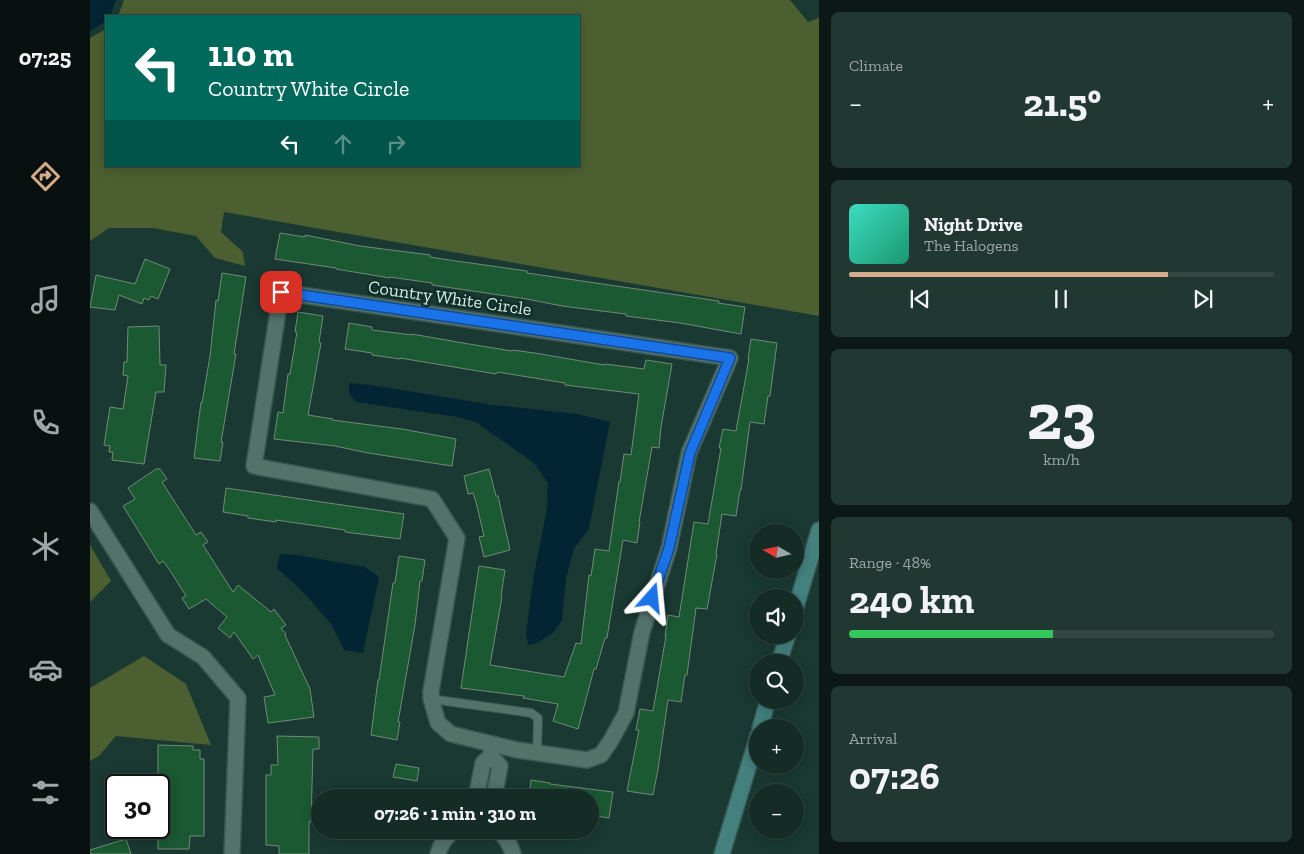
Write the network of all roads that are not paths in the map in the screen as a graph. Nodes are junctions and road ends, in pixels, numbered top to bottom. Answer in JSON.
{"nodes":[{"id":1,"x":90,"y":511,"type":"edge"},
{"id":2,"x":819,"y":530,"type":"edge"},
{"id":3,"x":801,"y":589,"type":"edge"},
{"id":4,"x":431,"y":699,"type":"junction"},
{"id":5,"x":491,"y":751,"type":"junction"},
{"id":6,"x":537,"y":753,"type":"junction"},
{"id":7,"x":749,"y":765,"type":"edge"},
{"id":8,"x":478,"y":789,"type":"edge"},
{"id":9,"x":496,"y":789,"type":"edge"},
{"id":10,"x":445,"y":839,"type":"edge"},
{"id":11,"x":506,"y":839,"type":"edge"},
{"id":12,"x":232,"y":854,"type":"edge"},
{"id":13,"x":438,"y":854,"type":"edge"},
{"id":14,"x":513,"y":854,"type":"edge"},
{"id":15,"x":722,"y":854,"type":"edge"}],
"edges":[{"from":1,"to":12,"type":"street"},
{"from":2,"to":3,"type":"street"},
{"from":4,"to":5,"type":"street","name":"Country White Circle"},
{"from":4,"to":6,"type":"lane"},
{"from":4,"to":6,"type":"street","name":"Country White Circle"},
{"from":5,"to":6,"type":"street","name":"Country White Circle"},
{"from":5,"to":8,"type":"street"},
{"from":5,"to":9,"type":"street"},
{"from":7,"to":15,"type":"street"},
{"from":10,"to":13,"type":"street"},
{"from":11,"to":14,"type":"street"}]}
